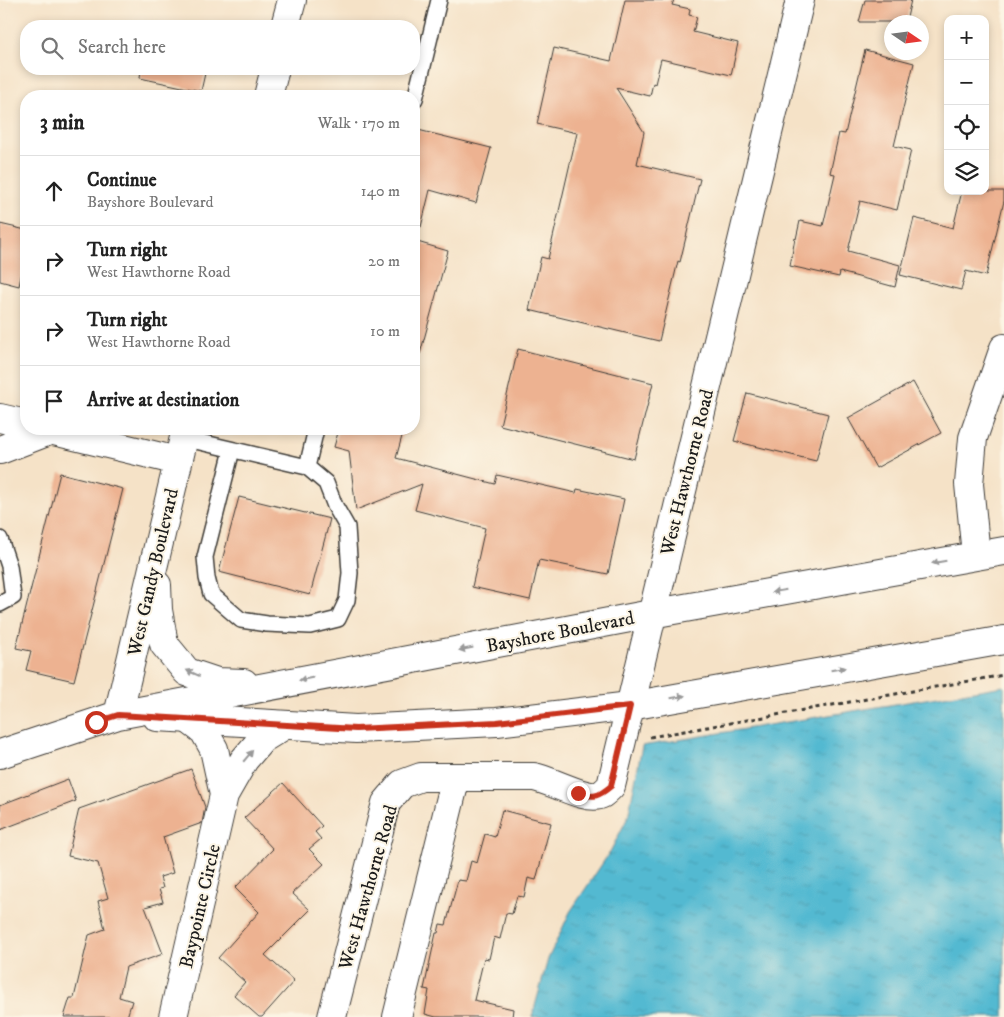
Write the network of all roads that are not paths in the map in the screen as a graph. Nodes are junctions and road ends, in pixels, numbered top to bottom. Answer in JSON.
{"nodes":[{"id":1,"x":292,"y":0,"type":"edge"},
{"id":2,"x":439,"y":0,"type":"edge"},
{"id":3,"x":800,"y":0,"type":"edge"},
{"id":4,"x":287,"y":20,"type":"edge"},
{"id":5,"x":273,"y":75,"type":"edge"},
{"id":6,"x":270,"y":90,"type":"edge"},
{"id":7,"x":417,"y":90,"type":"edge"},
{"id":8,"x":1004,"y":348,"type":"edge"},
{"id":9,"x":0,"y":418,"type":"edge"},
{"id":10,"x":20,"y":423,"type":"edge"},
{"id":11,"x":28,"y":435,"type":"edge"},
{"id":12,"x":107,"y":435,"type":"edge"},
{"id":13,"x":315,"y":435,"type":"edge"},
{"id":14,"x":182,"y":443,"type":"edge"},
{"id":15,"x":0,"y":450,"type":"edge"},
{"id":16,"x":232,"y":450,"type":"junction"},
{"id":17,"x":307,"y":467,"type":"junction"},
{"id":18,"x":0,"y":539,"type":"edge"},
{"id":19,"x":1004,"y":551,"type":"edge"},
{"id":20,"x":155,"y":556,"type":"junction"},
{"id":21,"x":976,"y":556,"type":"junction"},
{"id":22,"x":0,"y":604,"type":"edge"},
{"id":23,"x":651,"y":614,"type":"junction"},
{"id":24,"x":1004,"y":640,"type":"edge"},
{"id":25,"x":275,"y":685,"type":"junction"},
{"id":26,"x":630,"y":706,"type":"junction"},
{"id":27,"x":118,"y":715,"type":"junction"},
{"id":28,"x":188,"y":719,"type":"junction"},
{"id":29,"x":283,"y":726,"type":"junction"},
{"id":30,"x":0,"y":754,"type":"edge"},
{"id":31,"x":456,"y":777,"type":"junction"},
{"id":32,"x":224,"y":795,"type":"junction"},
{"id":33,"x":173,"y":1017,"type":"edge"},
{"id":34,"x":332,"y":1017,"type":"edge"},
{"id":35,"x":397,"y":1017,"type":"edge"}],
"edges":[{"from":1,"to":4,"type":"street"},
{"from":2,"to":7,"type":"lane"},
{"from":3,"to":23,"type":"street","name":"West Hawthorne Road"},
{"from":5,"to":6,"type":"street"},
{"from":8,"to":21,"type":"street"},
{"from":9,"to":10,"type":"street"},
{"from":11,"to":15,"type":"street"},
{"from":12,"to":14,"type":"street"},
{"from":13,"to":17,"type":"lane"},
{"from":14,"to":16,"type":"lane"},
{"from":14,"to":20,"type":"street","name":"West Gandy Boulevard"},
{"from":16,"to":17,"type":"lane"},
{"from":16,"to":17,"type":"lane"},
{"from":18,"to":22,"type":"lane"},
{"from":19,"to":21,"type":"street","name":"Bayshore Boulevard"},
{"from":25,"to":20,"type":"street","one_way":true},
{"from":20,"to":27,"type":"street","name":"West Gandy Boulevard"},
{"from":21,"to":23,"type":"street","name":"Bayshore Boulevard","one_way":true},
{"from":23,"to":25,"type":"street","name":"Bayshore Boulevard","one_way":true},
{"from":23,"to":26,"type":"street","name":"West Hawthorne Road"},
{"from":26,"to":24,"type":"street","name":"Bayshore Boulevard","one_way":true},
{"from":25,"to":27,"type":"street","name":"Bayshore Boulevard"},
{"from":26,"to":29,"type":"street","name":"Bayshore Boulevard"},
{"from":26,"to":31,"type":"street","name":"West Hawthorne Road"},
{"from":27,"to":28,"type":"street","name":"Bayshore Boulevard"},
{"from":27,"to":30,"type":"street","name":"Bayshore Boulevard"},
{"from":28,"to":29,"type":"street","name":"Bayshore Boulevard"},
{"from":28,"to":32,"type":"street","name":"Baypointe Circle"},
{"from":32,"to":29,"type":"street","name":"Baypointe Circle","one_way":true},
{"from":31,"to":34,"type":"street","name":"West Hawthorne Road"},
{"from":31,"to":35,"type":"street"},
{"from":32,"to":33,"type":"street","name":"Baypointe Circle"}]}
